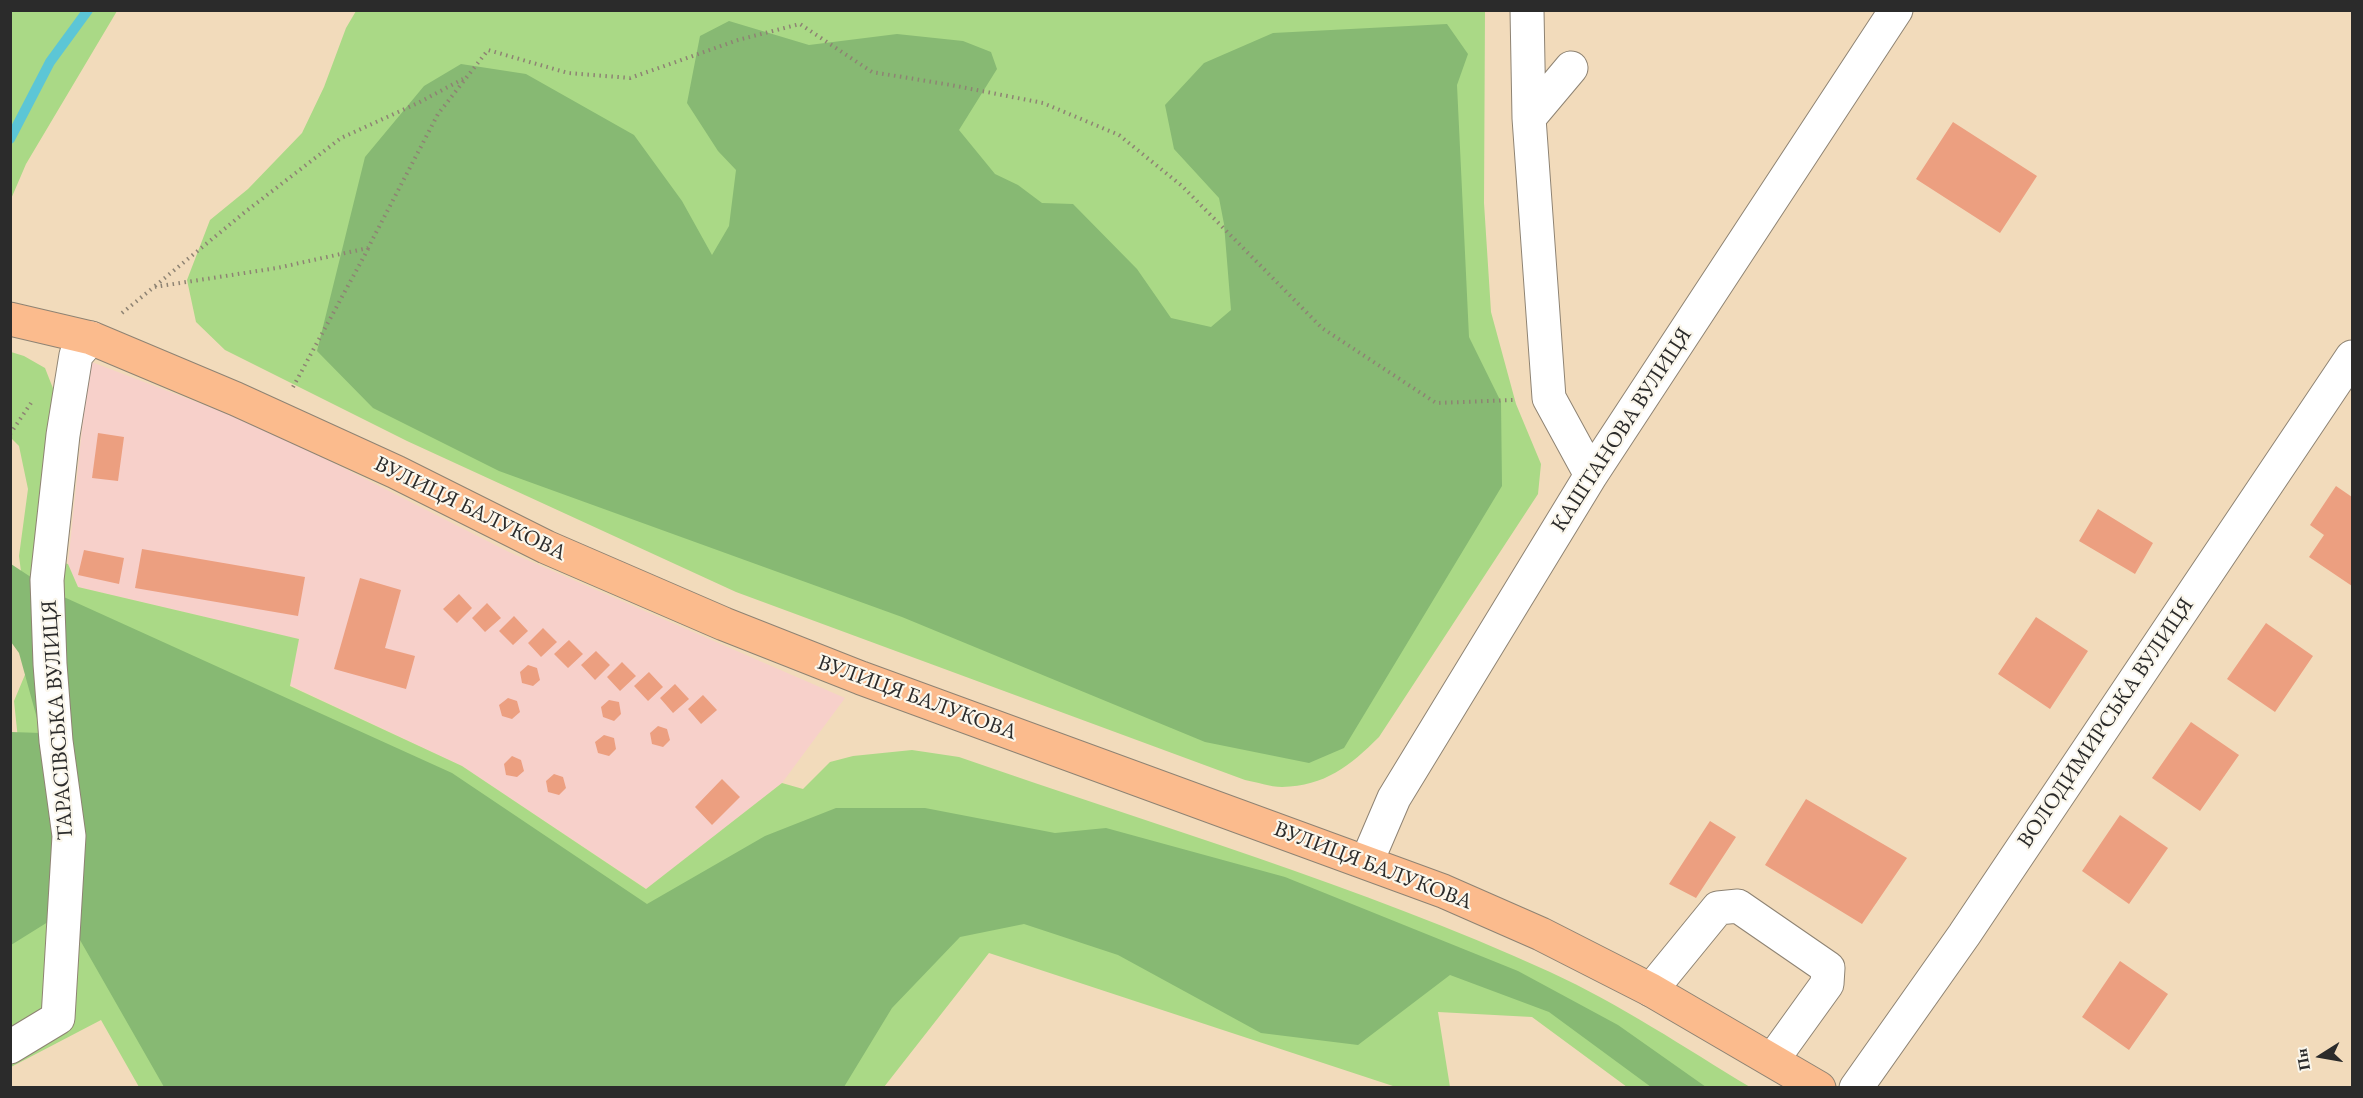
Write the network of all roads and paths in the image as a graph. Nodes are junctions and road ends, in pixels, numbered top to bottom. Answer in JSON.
{"nodes":[{"id":1,"x":1527,"y":10,"type":"edge"},
{"id":2,"x":1896,"y":10,"type":"edge"},
{"id":3,"x":1571,"y":68,"type":"dead end"},
{"id":4,"x":466,"y":78,"type":"junction"},
{"id":5,"x":1529,"y":118,"type":"junction"},
{"id":6,"x":368,"y":248,"type":"junction"},
{"id":7,"x":154,"y":287,"type":"junction"},
{"id":8,"x":10,"y":319,"type":"edge"},
{"id":9,"x":91,"y":338,"type":"junction"},
{"id":10,"x":2352,"y":357,"type":"edge"},
{"id":11,"x":1549,"y":398,"type":"junction"},
{"id":12,"x":277,"y":417,"type":"junction"},
{"id":13,"x":1591,"y":475,"type":"junction"},
{"id":14,"x":1367,"y":861,"type":"junction"},
{"id":15,"x":1652,"y":990,"type":"junction"},
{"id":16,"x":10,"y":1047,"type":"edge"},
{"id":17,"x":1773,"y":1059,"type":"junction"},
{"id":18,"x":1819,"y":1088,"type":"edge"},
{"id":19,"x":1856,"y":1088,"type":"edge"}],
"edges":[{"from":1,"to":5,"type":"street"},
{"from":2,"to":13,"type":"street","name":"КАШТАНОВА ВУЛИЦЯ"},
{"from":3,"to":5,"type":"street"},
{"from":4,"to":6,"type":"path"},
{"from":4,"to":7,"type":"path"},
{"from":4,"to":11,"type":"path"},
{"from":5,"to":11,"type":"street"},
{"from":6,"to":7,"type":"path"},
{"from":6,"to":12,"type":"path"},
{"from":7,"to":9,"type":"path"},
{"from":8,"to":9,"type":"main road","name":"ВУЛИЦЯ БАЛУКОВА"},
{"from":9,"to":12,"type":"main road","name":"ВУЛИЦЯ БАЛУКОВА"},
{"from":9,"to":16,"type":"street","name":"ТАРАСІВСЬКА ВУЛИЦЯ"},
{"from":10,"to":19,"type":"street","name":"ВОЛОДИМИРСЬКА ВУЛИЦЯ"},
{"from":11,"to":13,"type":"street"},
{"from":12,"to":14,"type":"main road","name":"ВУЛИЦЯ БАЛУКОВА"},
{"from":13,"to":14,"type":"street","name":"КАШТАНОВА ВУЛИЦЯ"},
{"from":14,"to":15,"type":"main road","name":"ВУЛИЦЯ БАЛУКОВА"},
{"from":15,"to":17,"type":"main road","name":"ВУЛИЦЯ БАЛУКОВА"},
{"from":15,"to":17,"type":"street"},
{"from":17,"to":18,"type":"main road","name":"ВУЛИЦЯ БАЛУКОВА"}]}
